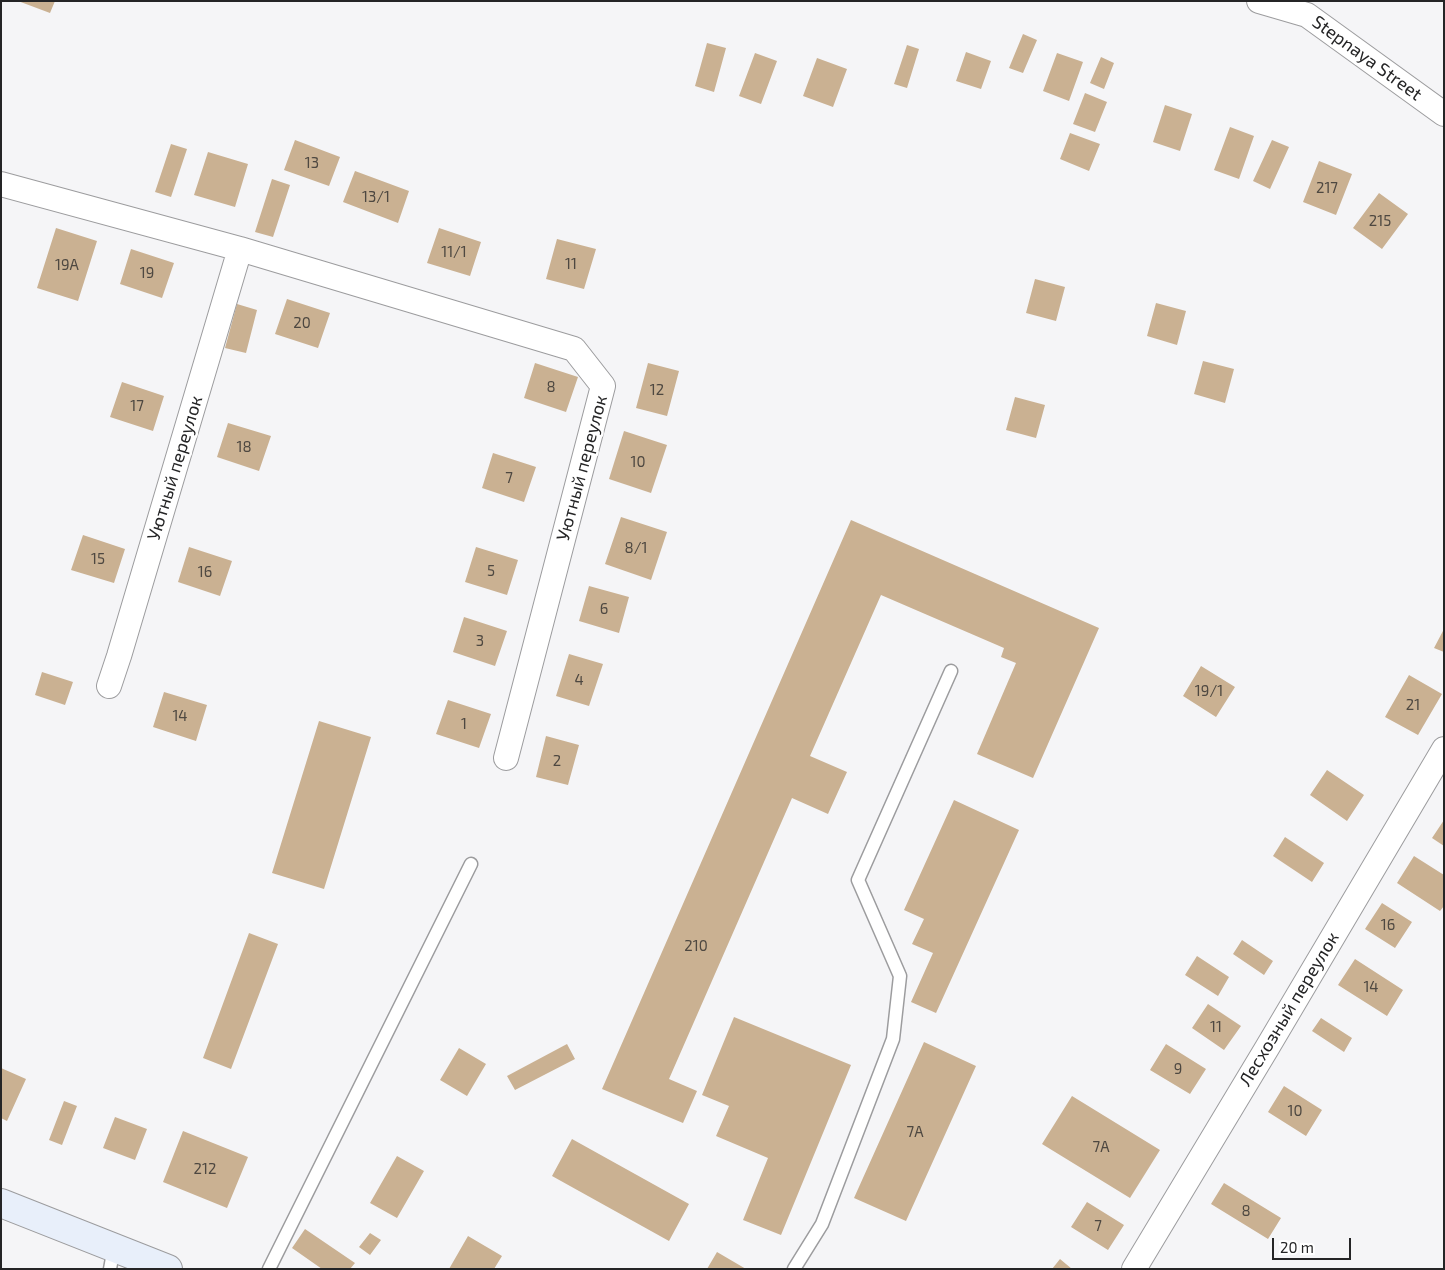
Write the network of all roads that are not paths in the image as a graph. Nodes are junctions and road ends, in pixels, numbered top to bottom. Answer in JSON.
{"nodes":[{"id":1,"x":1259,"y":1,"type":"edge"},
{"id":2,"x":1444,"y":114,"type":"edge"},
{"id":3,"x":1,"y":184,"type":"edge"},
{"id":4,"x":240,"y":249,"type":"junction"},
{"id":5,"x":951,"y":671,"type":"dead end"},
{"id":6,"x":109,"y":686,"type":"dead end"},
{"id":7,"x":1444,"y":749,"type":"edge"},
{"id":8,"x":506,"y":758,"type":"dead end"},
{"id":9,"x":471,"y":864,"type":"dead end"},
{"id":10,"x":1,"y":1203,"type":"edge"},
{"id":11,"x":112,"y":1258,"type":"edge"},
{"id":12,"x":168,"y":1269,"type":"edge"},
{"id":13,"x":269,"y":1269,"type":"edge"},
{"id":14,"x":794,"y":1269,"type":"edge"},
{"id":15,"x":1134,"y":1269,"type":"edge"}],
"edges":[{"from":1,"to":2,"type":"street","name":"Stepnaya Street"},
{"from":3,"to":4,"type":"street","name":"Уютный переулок"},
{"from":4,"to":6,"type":"street","name":"Уютный переулок"},
{"from":4,"to":8,"type":"street","name":"Уютный переулок"},
{"from":5,"to":14,"type":"lane"},
{"from":7,"to":15,"type":"street","name":"Лесхозный переулок"},
{"from":9,"to":13,"type":"lane"},
{"from":10,"to":11,"type":"street"},
{"from":11,"to":12,"type":"street"}]}
